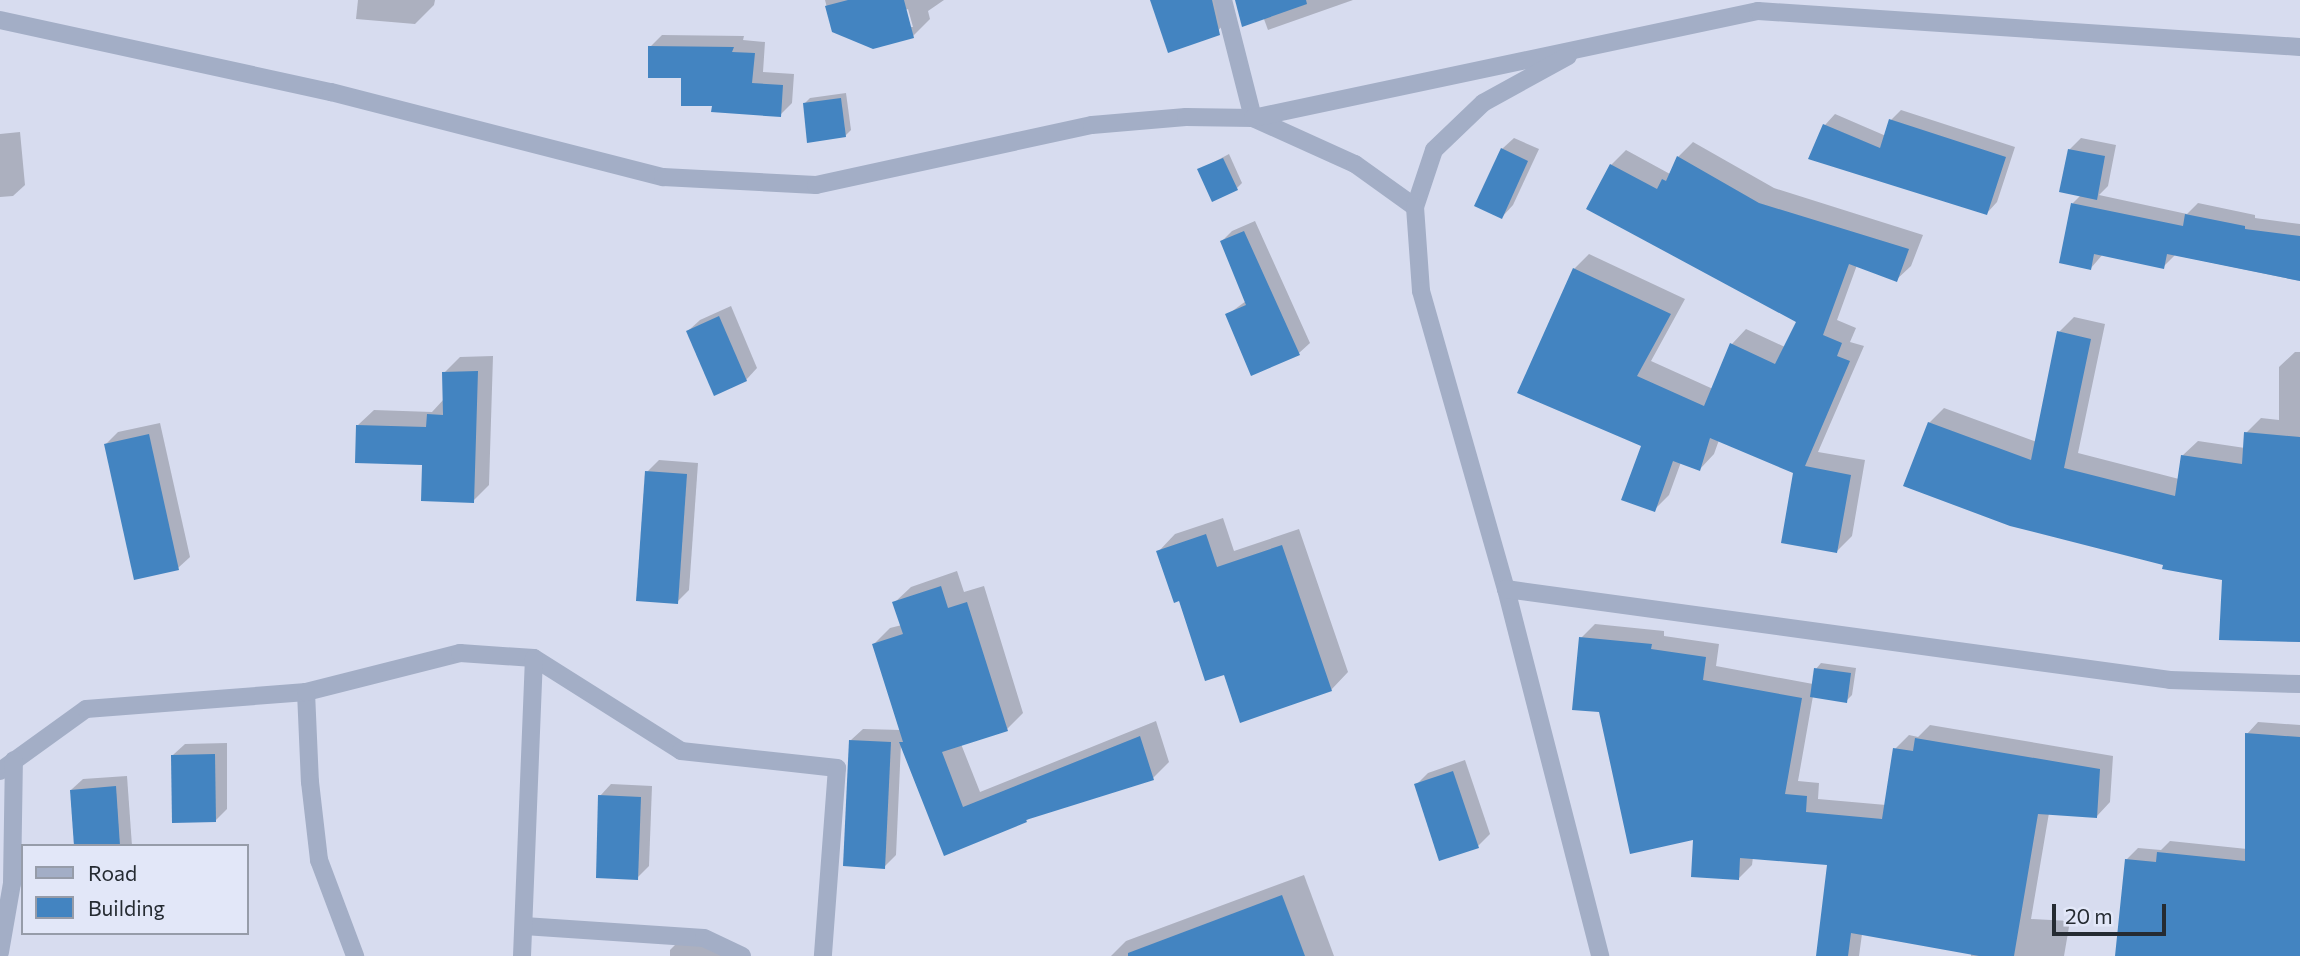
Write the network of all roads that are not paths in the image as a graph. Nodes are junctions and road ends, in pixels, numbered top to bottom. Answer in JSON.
{"nodes":[{"id":1,"x":1223,"y":0,"type":"edge"},
{"id":2,"x":0,"y":20,"type":"edge"},
{"id":3,"x":1583,"y":47,"type":"junction"},
{"id":4,"x":2300,"y":47,"type":"edge"},
{"id":5,"x":1253,"y":118,"type":"junction"},
{"id":6,"x":1415,"y":207,"type":"junction"},
{"id":7,"x":1506,"y":589,"type":"junction"},
{"id":8,"x":534,"y":658,"type":"junction"},
{"id":9,"x":2300,"y":684,"type":"edge"},
{"id":10,"x":306,"y":692,"type":"junction"},
{"id":11,"x":7,"y":766,"type":"edge"},
{"id":12,"x":524,"y":926,"type":"junction"},
{"id":13,"x":0,"y":951,"type":"edge"},
{"id":14,"x":355,"y":956,"type":"edge"},
{"id":15,"x":522,"y":956,"type":"edge"},
{"id":16,"x":742,"y":956,"type":"edge"},
{"id":17,"x":823,"y":956,"type":"edge"},
{"id":18,"x":1600,"y":956,"type":"edge"}],
"edges":[{"from":1,"to":5,"type":"street"},
{"from":2,"to":5,"type":"street"},
{"from":3,"to":4,"type":"street"},
{"from":3,"to":5,"type":"street"},
{"from":3,"to":6,"type":"street"},
{"from":5,"to":6,"type":"street"},
{"from":6,"to":7,"type":"street"},
{"from":7,"to":9,"type":"street"},
{"from":7,"to":18,"type":"street"},
{"from":8,"to":10,"type":"street"},
{"from":8,"to":12,"type":"street"},
{"from":8,"to":17,"type":"street"},
{"from":10,"to":11,"type":"street"},
{"from":10,"to":14,"type":"street"},
{"from":11,"to":13,"type":"street"},
{"from":12,"to":15,"type":"street"},
{"from":12,"to":16,"type":"street"}]}
